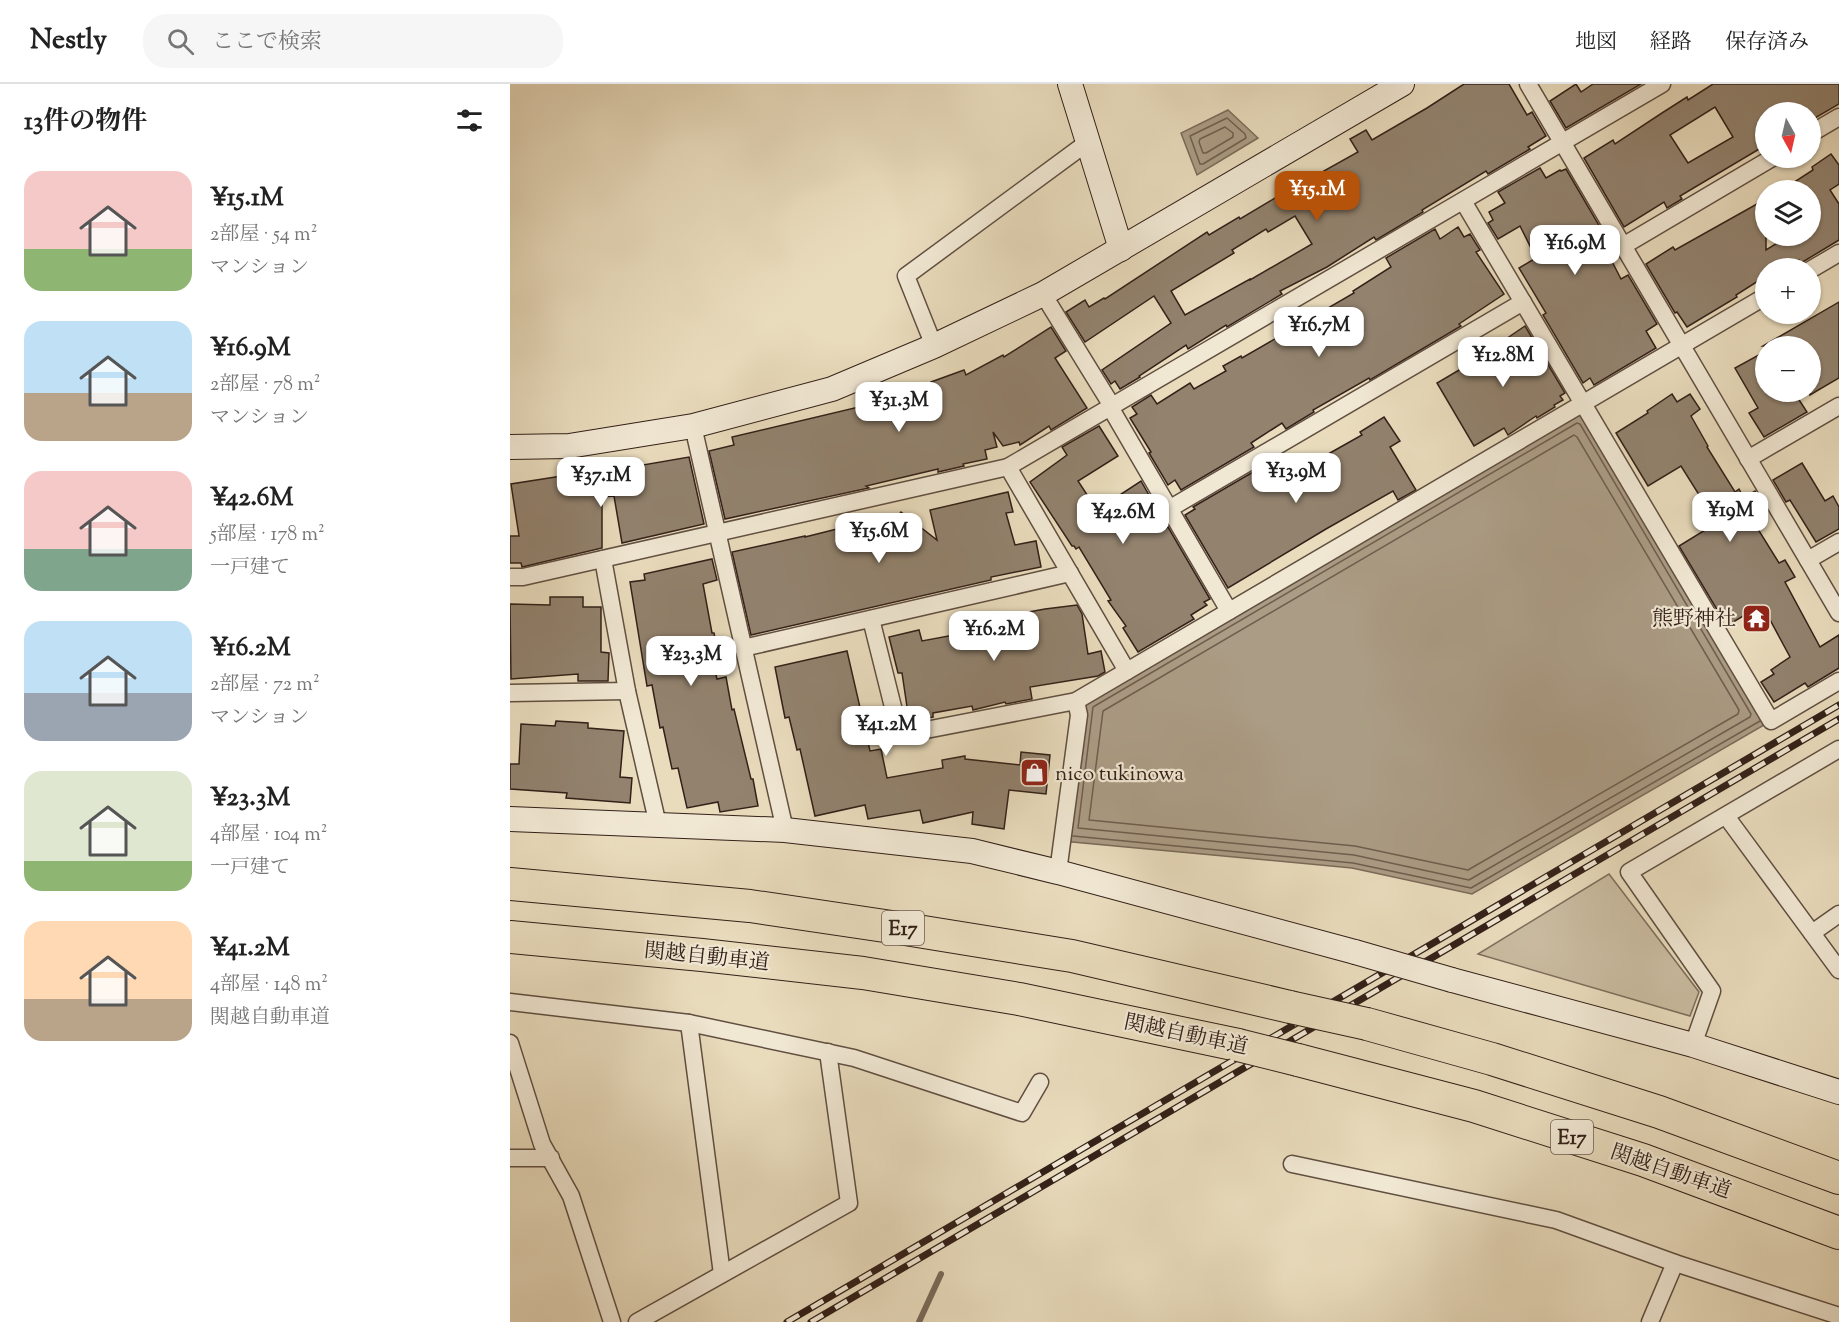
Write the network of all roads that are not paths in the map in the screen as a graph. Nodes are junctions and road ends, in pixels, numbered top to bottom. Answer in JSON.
{"nodes":[{"id":1,"x":1070,"y":84,"type":"edge"},
{"id":2,"x":1402,"y":84,"type":"edge"},
{"id":3,"x":1528,"y":84,"type":"edge"},
{"id":4,"x":1662,"y":84,"type":"edge"},
{"id":5,"x":1839,"y":117,"type":"edge"},
{"id":6,"x":1821,"y":128,"type":"edge"},
{"id":7,"x":1088,"y":142,"type":"junction"},
{"id":8,"x":1562,"y":142,"type":"junction"},
{"id":9,"x":1755,"y":168,"type":"edge"},
{"id":10,"x":1463,"y":201,"type":"junction"},
{"id":11,"x":1623,"y":246,"type":"junction"},
{"id":12,"x":1121,"y":249,"type":"junction"},
{"id":13,"x":1839,"y":253,"type":"edge"},
{"id":14,"x":1821,"y":264,"type":"edge"},
{"id":15,"x":1043,"y":294,"type":"junction"},
{"id":16,"x":1522,"y":302,"type":"junction"},
{"id":17,"x":1755,"y":302,"type":"edge"},
{"id":18,"x":1682,"y":345,"type":"junction"},
{"id":19,"x":934,"y":346,"type":"junction"},
{"id":20,"x":1583,"y":403,"type":"junction"},
{"id":21,"x":1839,"y":406,"type":"edge"},
{"id":22,"x":1111,"y":407,"type":"junction"},
{"id":23,"x":693,"y":426,"type":"junction"},
{"id":24,"x":510,"y":447,"type":"edge"},
{"id":25,"x":1749,"y":459,"type":"junction"},
{"id":26,"x":1008,"y":467,"type":"junction"},
{"id":27,"x":1169,"y":509,"type":"junction"},
{"id":28,"x":717,"y":533,"type":"junction"},
{"id":29,"x":1839,"y":542,"type":"edge"},
{"id":30,"x":603,"y":558,"type":"junction"},
{"id":31,"x":1808,"y":560,"type":"junction"},
{"id":32,"x":1070,"y":573,"type":"junction"},
{"id":33,"x":510,"y":577,"type":"edge"},
{"id":34,"x":1229,"y":611,"type":"junction"},
{"id":35,"x":1839,"y":613,"type":"edge"},
{"id":36,"x":871,"y":619,"type":"junction"},
{"id":37,"x":743,"y":648,"type":"junction"},
{"id":38,"x":1126,"y":671,"type":"junction"},
{"id":39,"x":1839,"y":681,"type":"edge"},
{"id":40,"x":627,"y":692,"type":"junction"},
{"id":41,"x":510,"y":693,"type":"edge"},
{"id":42,"x":1076,"y":701,"type":"junction"},
{"id":43,"x":1839,"y":749,"type":"edge"},
{"id":44,"x":1725,"y":816,"type":"junction"},
{"id":45,"x":510,"y":819,"type":"edge"},
{"id":46,"x":658,"y":825,"type":"junction"},
{"id":47,"x":784,"y":830,"type":"junction"},
{"id":48,"x":1058,"y":872,"type":"junction"},
{"id":49,"x":510,"y":884,"type":"edge"},
{"id":50,"x":1839,"y":914,"type":"edge"},
{"id":51,"x":1812,"y":933,"type":"junction"},
{"id":52,"x":510,"y":937,"type":"edge"},
{"id":53,"x":1839,"y":970,"type":"edge"},
{"id":54,"x":510,"y":1002,"type":"edge"},
{"id":55,"x":689,"y":1023,"type":"junction"},
{"id":56,"x":510,"y":1043,"type":"edge"},
{"id":57,"x":1693,"y":1046,"type":"junction"},
{"id":58,"x":828,"y":1052,"type":"junction"},
{"id":59,"x":1040,"y":1083,"type":"dead end"},
{"id":60,"x":1839,"y":1092,"type":"edge"},
{"id":61,"x":510,"y":1158,"type":"edge"},
{"id":62,"x":551,"y":1158,"type":"junction"},
{"id":63,"x":1292,"y":1164,"type":"dead end"},
{"id":64,"x":1839,"y":1178,"type":"edge"},
{"id":65,"x":1839,"y":1233,"type":"edge"},
{"id":66,"x":1675,"y":1263,"type":"junction"},
{"id":67,"x":723,"y":1274,"type":"junction"},
{"id":68,"x":1839,"y":1316,"type":"edge"},
{"id":69,"x":612,"y":1322,"type":"edge"},
{"id":70,"x":637,"y":1322,"type":"edge"},
{"id":71,"x":1650,"y":1322,"type":"edge"}],
"edges":[{"from":1,"to":7,"type":"street"},
{"from":2,"to":12,"type":"street"},
{"from":3,"to":8,"type":"street"},
{"from":4,"to":8,"type":"street"},
{"from":5,"to":6,"type":"street"},
{"from":7,"to":12,"type":"street"},
{"from":7,"to":19,"type":"street"},
{"from":8,"to":10,"type":"street"},
{"from":8,"to":11,"type":"street"},
{"from":9,"to":11,"type":"street"},
{"from":10,"to":16,"type":"street"},
{"from":10,"to":22,"type":"street"},
{"from":11,"to":18,"type":"street"},
{"from":12,"to":15,"type":"street"},
{"from":13,"to":14,"type":"street"},
{"from":15,"to":19,"type":"street"},
{"from":15,"to":22,"type":"street"},
{"from":16,"to":20,"type":"street"},
{"from":16,"to":27,"type":"street"},
{"from":17,"to":18,"type":"street"},
{"from":18,"to":20,"type":"street"},
{"from":18,"to":25,"type":"street"},
{"from":19,"to":23,"type":"street"},
{"from":20,"to":34,"type":"street"},
{"from":20,"to":39,"type":"street"},
{"from":21,"to":25,"type":"street"},
{"from":22,"to":26,"type":"street"},
{"from":22,"to":27,"type":"street"},
{"from":23,"to":24,"type":"street"},
{"from":23,"to":28,"type":"street"},
{"from":25,"to":31,"type":"street"},
{"from":26,"to":28,"type":"street"},
{"from":26,"to":32,"type":"street"},
{"from":27,"to":34,"type":"street"},
{"from":28,"to":30,"type":"street"},
{"from":28,"to":37,"type":"street"},
{"from":29,"to":31,"type":"street"},
{"from":30,"to":33,"type":"street"},
{"from":30,"to":40,"type":"street"},
{"from":31,"to":35,"type":"street"},
{"from":32,"to":36,"type":"street"},
{"from":32,"to":38,"type":"street"},
{"from":34,"to":38,"type":"street"},
{"from":36,"to":37,"type":"street"},
{"from":36,"to":42,"type":"street"},
{"from":37,"to":47,"type":"street"},
{"from":38,"to":42,"type":"street"},
{"from":40,"to":41,"type":"street"},
{"from":40,"to":46,"type":"street"},
{"from":42,"to":48,"type":"street"},
{"from":43,"to":44,"type":"street"},
{"from":44,"to":51,"type":"street"},
{"from":44,"to":57,"type":"street"},
{"from":45,"to":46,"type":"street"},
{"from":46,"to":47,"type":"street"},
{"from":47,"to":48,"type":"street"},
{"from":48,"to":57,"type":"street","bridge":true},
{"from":49,"to":64,"type":"highway","number":"E17","bridge":true},
{"from":50,"to":51,"type":"street"},
{"from":51,"to":53,"type":"street"},
{"from":52,"to":65,"type":"highway","name":"関越自動車道","number":"E17","bridge":true},
{"from":54,"to":55,"type":"street"},
{"from":55,"to":58,"type":"street"},
{"from":55,"to":67,"type":"street"},
{"from":56,"to":62,"type":"street"},
{"from":57,"to":60,"type":"street"},
{"from":58,"to":59,"type":"street"},
{"from":58,"to":67,"type":"street"},
{"from":61,"to":62,"type":"street"},
{"from":62,"to":69,"type":"street"},
{"from":63,"to":66,"type":"street"},
{"from":66,"to":68,"type":"street"},
{"from":66,"to":71,"type":"street"},
{"from":67,"to":70,"type":"street"}]}
